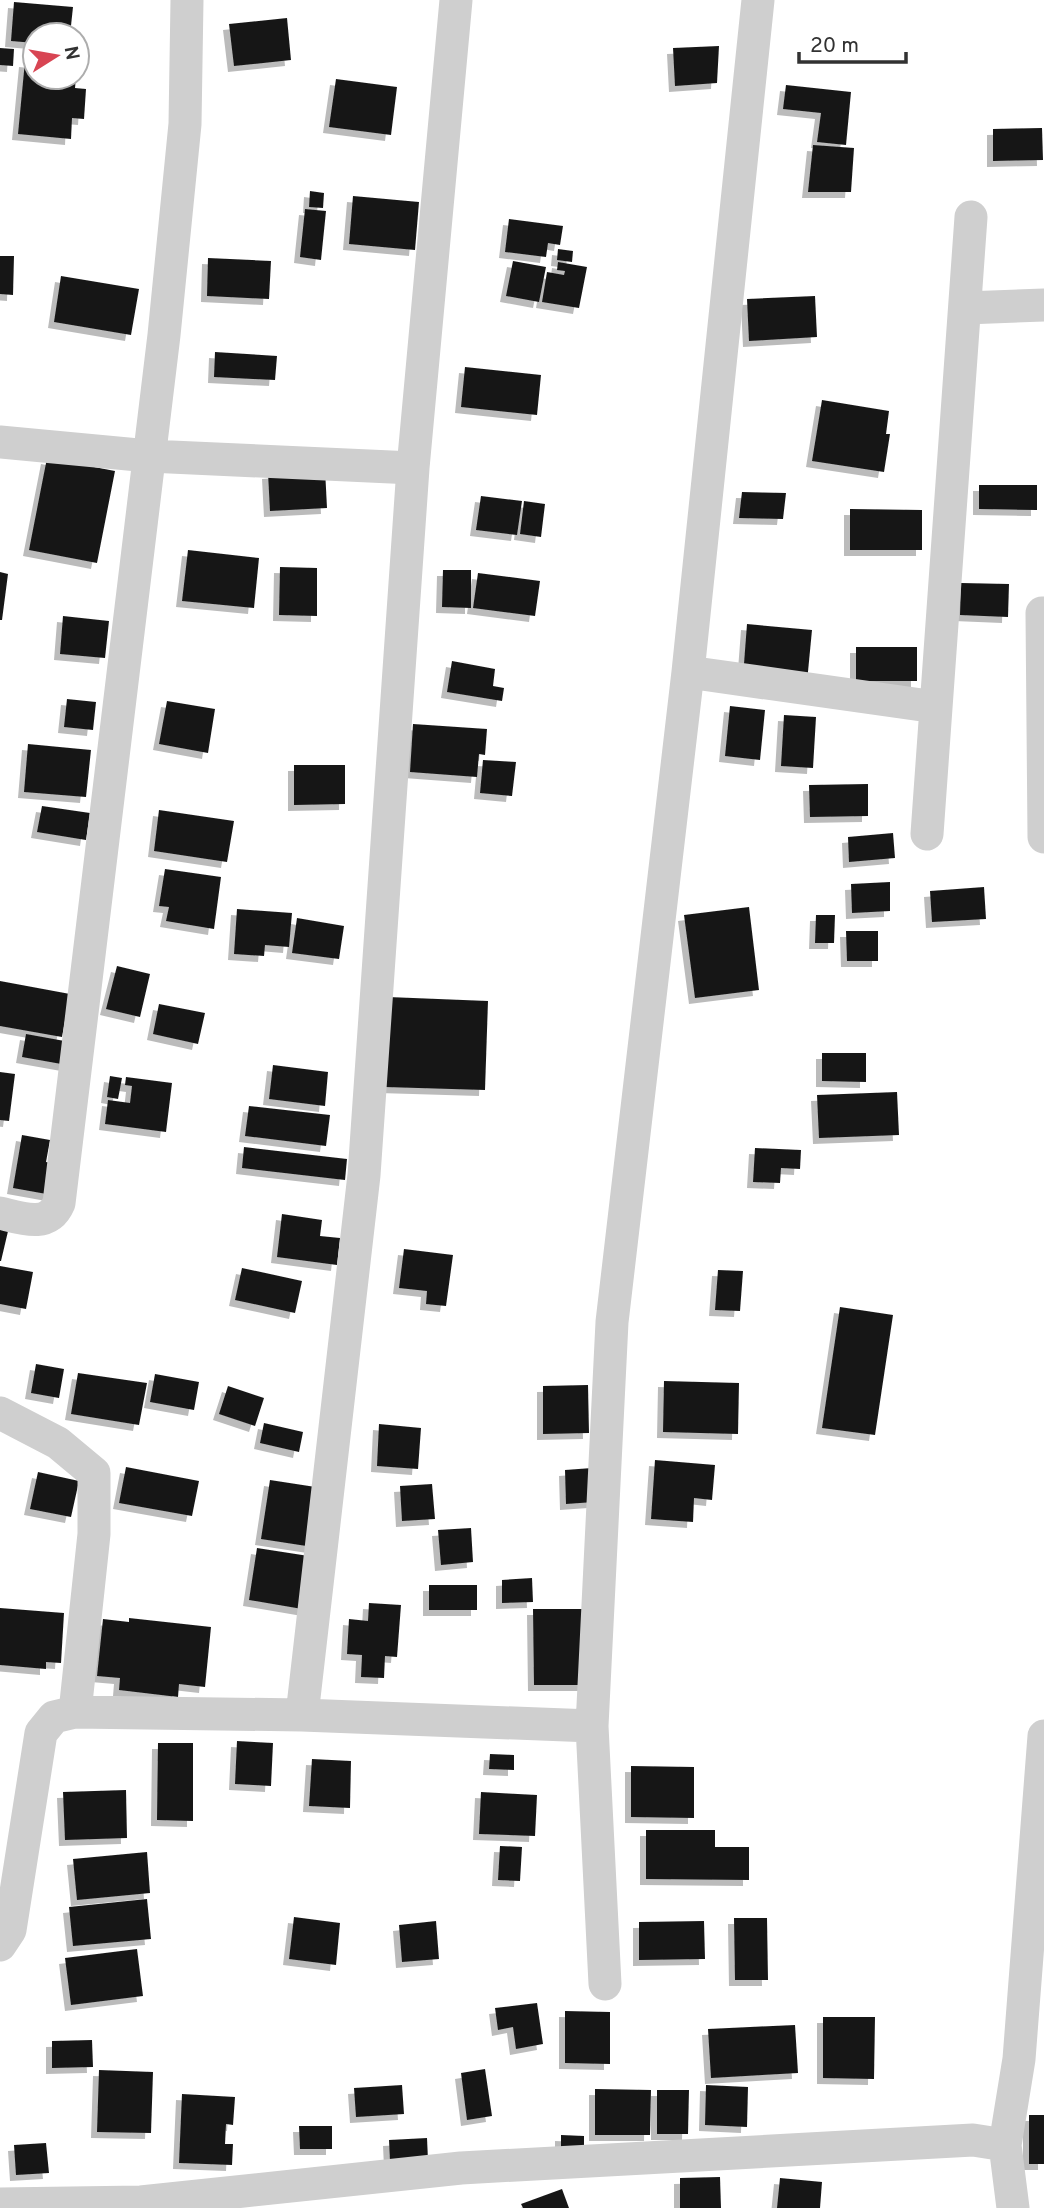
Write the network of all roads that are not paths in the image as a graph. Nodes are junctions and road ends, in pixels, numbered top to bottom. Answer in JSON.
{"nodes":[{"id":1,"x":187,"y":0,"type":"edge"},
{"id":2,"x":456,"y":0,"type":"edge"},
{"id":3,"x":758,"y":0,"type":"edge"},
{"id":4,"x":971,"y":217,"type":"dead end"},
{"id":5,"x":1044,"y":305,"type":"edge"},
{"id":6,"x":965,"y":307,"type":"junction"},
{"id":7,"x":0,"y":442,"type":"edge"},
{"id":8,"x":149,"y":456,"type":"junction"},
{"id":9,"x":413,"y":468,"type":"junction"},
{"id":10,"x":1042,"y":613,"type":"dead end"},
{"id":11,"x":688,"y":672,"type":"junction"},
{"id":12,"x":936,"y":707,"type":"junction"},
{"id":13,"x":927,"y":834,"type":"dead end"},
{"id":14,"x":1044,"y":837,"type":"edge"},
{"id":15,"x":0,"y":1213,"type":"edge"},
{"id":16,"x":0,"y":1413,"type":"edge"},
{"id":17,"x":75,"y":1712,"type":"junction"},
{"id":18,"x":302,"y":1715,"type":"junction"},
{"id":19,"x":592,"y":1726,"type":"junction"},
{"id":20,"x":1044,"y":1736,"type":"edge"},
{"id":21,"x":0,"y":1945,"type":"edge"},
{"id":22,"x":605,"y":1984,"type":"dead end"},
{"id":23,"x":1032,"y":2060,"type":"edge"},
{"id":24,"x":1005,"y":2145,"type":"junction"},
{"id":25,"x":0,"y":2204,"type":"edge"},
{"id":26,"x":141,"y":2205,"type":"edge"},
{"id":27,"x":1013,"y":2208,"type":"edge"}],
"edges":[{"from":1,"to":8,"type":"street"},
{"from":2,"to":9,"type":"street"},
{"from":3,"to":11,"type":"street"},
{"from":4,"to":6,"type":"street"},
{"from":5,"to":6,"type":"street"},
{"from":6,"to":12,"type":"street"},
{"from":7,"to":8,"type":"street"},
{"from":8,"to":9,"type":"street"},
{"from":8,"to":15,"type":"street"},
{"from":9,"to":18,"type":"street"},
{"from":10,"to":14,"type":"street"},
{"from":11,"to":12,"type":"street"},
{"from":11,"to":19,"type":"street"},
{"from":12,"to":13,"type":"street"},
{"from":16,"to":17,"type":"street"},
{"from":17,"to":18,"type":"street"},
{"from":17,"to":21,"type":"street"},
{"from":18,"to":19,"type":"street"},
{"from":19,"to":22,"type":"street"},
{"from":20,"to":23,"type":"street"},
{"from":23,"to":24,"type":"street"},
{"from":24,"to":26,"type":"street"},
{"from":24,"to":27,"type":"street"},
{"from":25,"to":26,"type":"street"}]}
